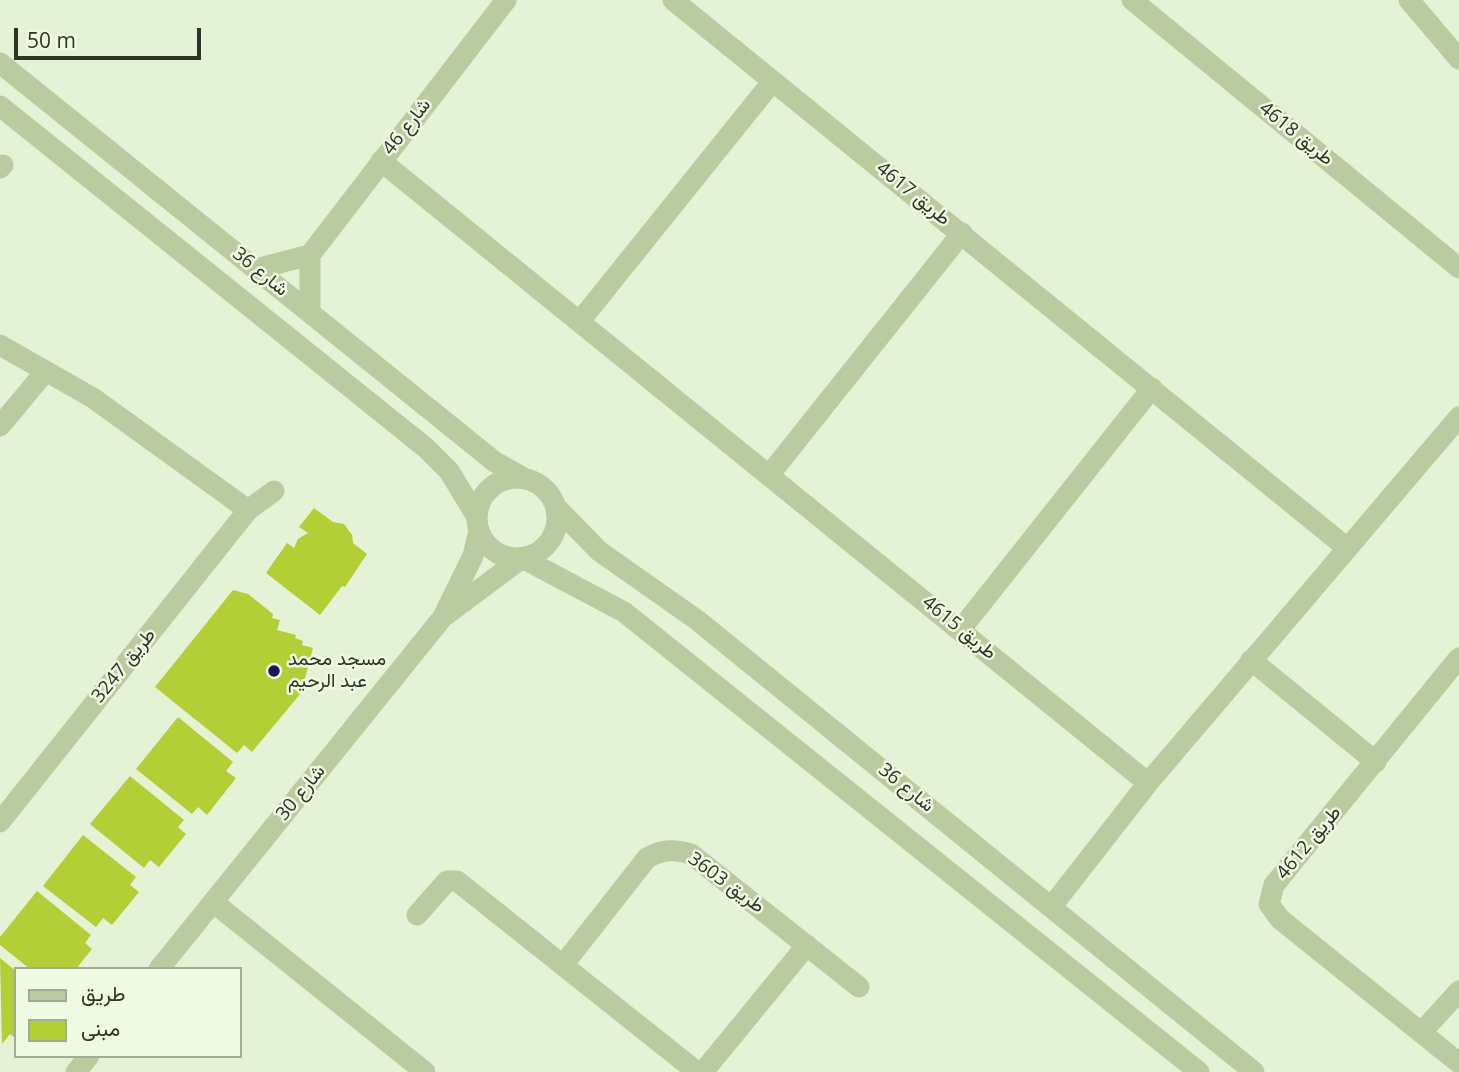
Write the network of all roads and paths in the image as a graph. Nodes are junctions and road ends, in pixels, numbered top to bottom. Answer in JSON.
{"nodes":[{"id":1,"x":506,"y":0,"type":"edge"},
{"id":2,"x":673,"y":0,"type":"edge"},
{"id":3,"x":1132,"y":0,"type":"edge"},
{"id":4,"x":1409,"y":0,"type":"edge"},
{"id":5,"x":1459,"y":59,"type":"edge"},
{"id":6,"x":0,"y":63,"type":"edge"},
{"id":7,"x":772,"y":82,"type":"junction"},
{"id":8,"x":0,"y":106,"type":"edge"},
{"id":9,"x":381,"y":161,"type":"junction"},
{"id":10,"x":962,"y":233,"type":"junction"},
{"id":11,"x":310,"y":255,"type":"junction"},
{"id":12,"x":1459,"y":268,"type":"edge"},
{"id":13,"x":257,"y":269,"type":"junction"},
{"id":14,"x":310,"y":311,"type":"junction"},
{"id":15,"x":580,"y":321,"type":"junction"},
{"id":16,"x":0,"y":345,"type":"edge"},
{"id":17,"x":45,"y":372,"type":"junction"},
{"id":18,"x":1152,"y":388,"type":"junction"},
{"id":19,"x":0,"y":426,"type":"edge"},
{"id":20,"x":1455,"y":430,"type":"edge"},
{"id":21,"x":770,"y":474,"type":"junction"},
{"id":22,"x":522,"y":477,"type":"junction"},
{"id":23,"x":274,"y":491,"type":"dead end"},
{"id":24,"x":557,"y":508,"type":"junction"},
{"id":25,"x":248,"y":510,"type":"junction"},
{"id":26,"x":478,"y":524,"type":"junction"},
{"id":27,"x":1347,"y":548,"type":"junction"},
{"id":28,"x":522,"y":558,"type":"junction"},
{"id":29,"x":443,"y":617,"type":"junction"},
{"id":30,"x":961,"y":629,"type":"junction"},
{"id":31,"x":1459,"y":658,"type":"edge"},
{"id":32,"x":1251,"y":660,"type":"junction"},
{"id":33,"x":1376,"y":762,"type":"junction"},
{"id":34,"x":1148,"y":783,"type":"junction"},
{"id":35,"x":0,"y":822,"type":"edge"},
{"id":36,"x":213,"y":902,"type":"junction"},
{"id":37,"x":1052,"y":906,"type":"junction"},
{"id":38,"x":417,"y":915,"type":"dead end"},
{"id":39,"x":807,"y":945,"type":"junction"},
{"id":40,"x":563,"y":965,"type":"junction"},
{"id":41,"x":161,"y":967,"type":"edge"},
{"id":42,"x":859,"y":987,"type":"dead end"},
{"id":43,"x":1459,"y":991,"type":"edge"},
{"id":44,"x":1421,"y":1032,"type":"junction"},
{"id":45,"x":87,"y":1058,"type":"edge"},
{"id":46,"x":1459,"y":1063,"type":"edge"},
{"id":47,"x":76,"y":1072,"type":"edge"},
{"id":48,"x":425,"y":1072,"type":"edge"},
{"id":49,"x":697,"y":1072,"type":"edge"},
{"id":50,"x":703,"y":1072,"type":"edge"},
{"id":51,"x":1199,"y":1072,"type":"edge"},
{"id":52,"x":1254,"y":1072,"type":"edge"}],
"edges":[{"from":1,"to":9,"type":"street","name":"شارع 46"},
{"from":2,"to":7,"type":"street","name":"طريق 4617"},
{"from":3,"to":12,"type":"street","name":"طريق 4618"},
{"from":4,"to":5,"type":"street"},
{"from":6,"to":13,"type":"street","name":"شارع 36"},
{"from":7,"to":10,"type":"street","name":"طريق 4617"},
{"from":7,"to":15,"type":"street"},
{"from":8,"to":26,"type":"street","name":"شارع 36"},
{"from":9,"to":11,"type":"street","name":"شارع 46"},
{"from":9,"to":15,"type":"street","name":"طريق 4615"},
{"from":10,"to":18,"type":"street","name":"طريق 4617"},
{"from":10,"to":21,"type":"street"},
{"from":11,"to":13,"type":"street"},
{"from":11,"to":14,"type":"street"},
{"from":13,"to":14,"type":"street","name":"شارع 36"},
{"from":14,"to":22,"type":"street","name":"شارع 36"},
{"from":15,"to":21,"type":"street","name":"طريق 4615"},
{"from":16,"to":17,"type":"street"},
{"from":17,"to":19,"type":"street"},
{"from":17,"to":25,"type":"street"},
{"from":18,"to":27,"type":"street","name":"طريق 4617"},
{"from":18,"to":30,"type":"street"},
{"from":20,"to":27,"type":"street"},
{"from":21,"to":30,"type":"street","name":"طريق 4615"},
{"from":22,"to":24,"type":"street"},
{"from":22,"to":26,"type":"street"},
{"from":23,"to":25,"type":"street","name":"طريق 3247"},
{"from":24,"to":28,"type":"street"},
{"from":24,"to":37,"type":"street","name":"شارع 36"},
{"from":25,"to":35,"type":"street","name":"طريق 3247"},
{"from":26,"to":28,"type":"street"},
{"from":26,"to":29,"type":"street","name":"شارع 30"},
{"from":27,"to":32,"type":"street"},
{"from":28,"to":29,"type":"street","name":"شارع 30"},
{"from":28,"to":51,"type":"street","name":"شارع 36"},
{"from":29,"to":36,"type":"street","name":"شارع 30"},
{"from":30,"to":34,"type":"street","name":"طريق 4615"},
{"from":31,"to":33,"type":"street","name":"طريق 4612"},
{"from":32,"to":33,"type":"street"},
{"from":32,"to":34,"type":"street"},
{"from":33,"to":44,"type":"street","name":"طريق 4612"},
{"from":34,"to":37,"type":"street"},
{"from":36,"to":41,"type":"street","name":"شارع 30"},
{"from":36,"to":48,"type":"street"},
{"from":37,"to":52,"type":"street","name":"شارع 36"},
{"from":38,"to":40,"type":"street"},
{"from":39,"to":40,"type":"street","name":"طريق 3603"},
{"from":39,"to":42,"type":"street","name":"طريق 3603"},
{"from":39,"to":50,"type":"street"},
{"from":40,"to":49,"type":"street"},
{"from":43,"to":44,"type":"street"},
{"from":44,"to":46,"type":"street","name":"طريق 4612"},
{"from":45,"to":47,"type":"street"}]}
